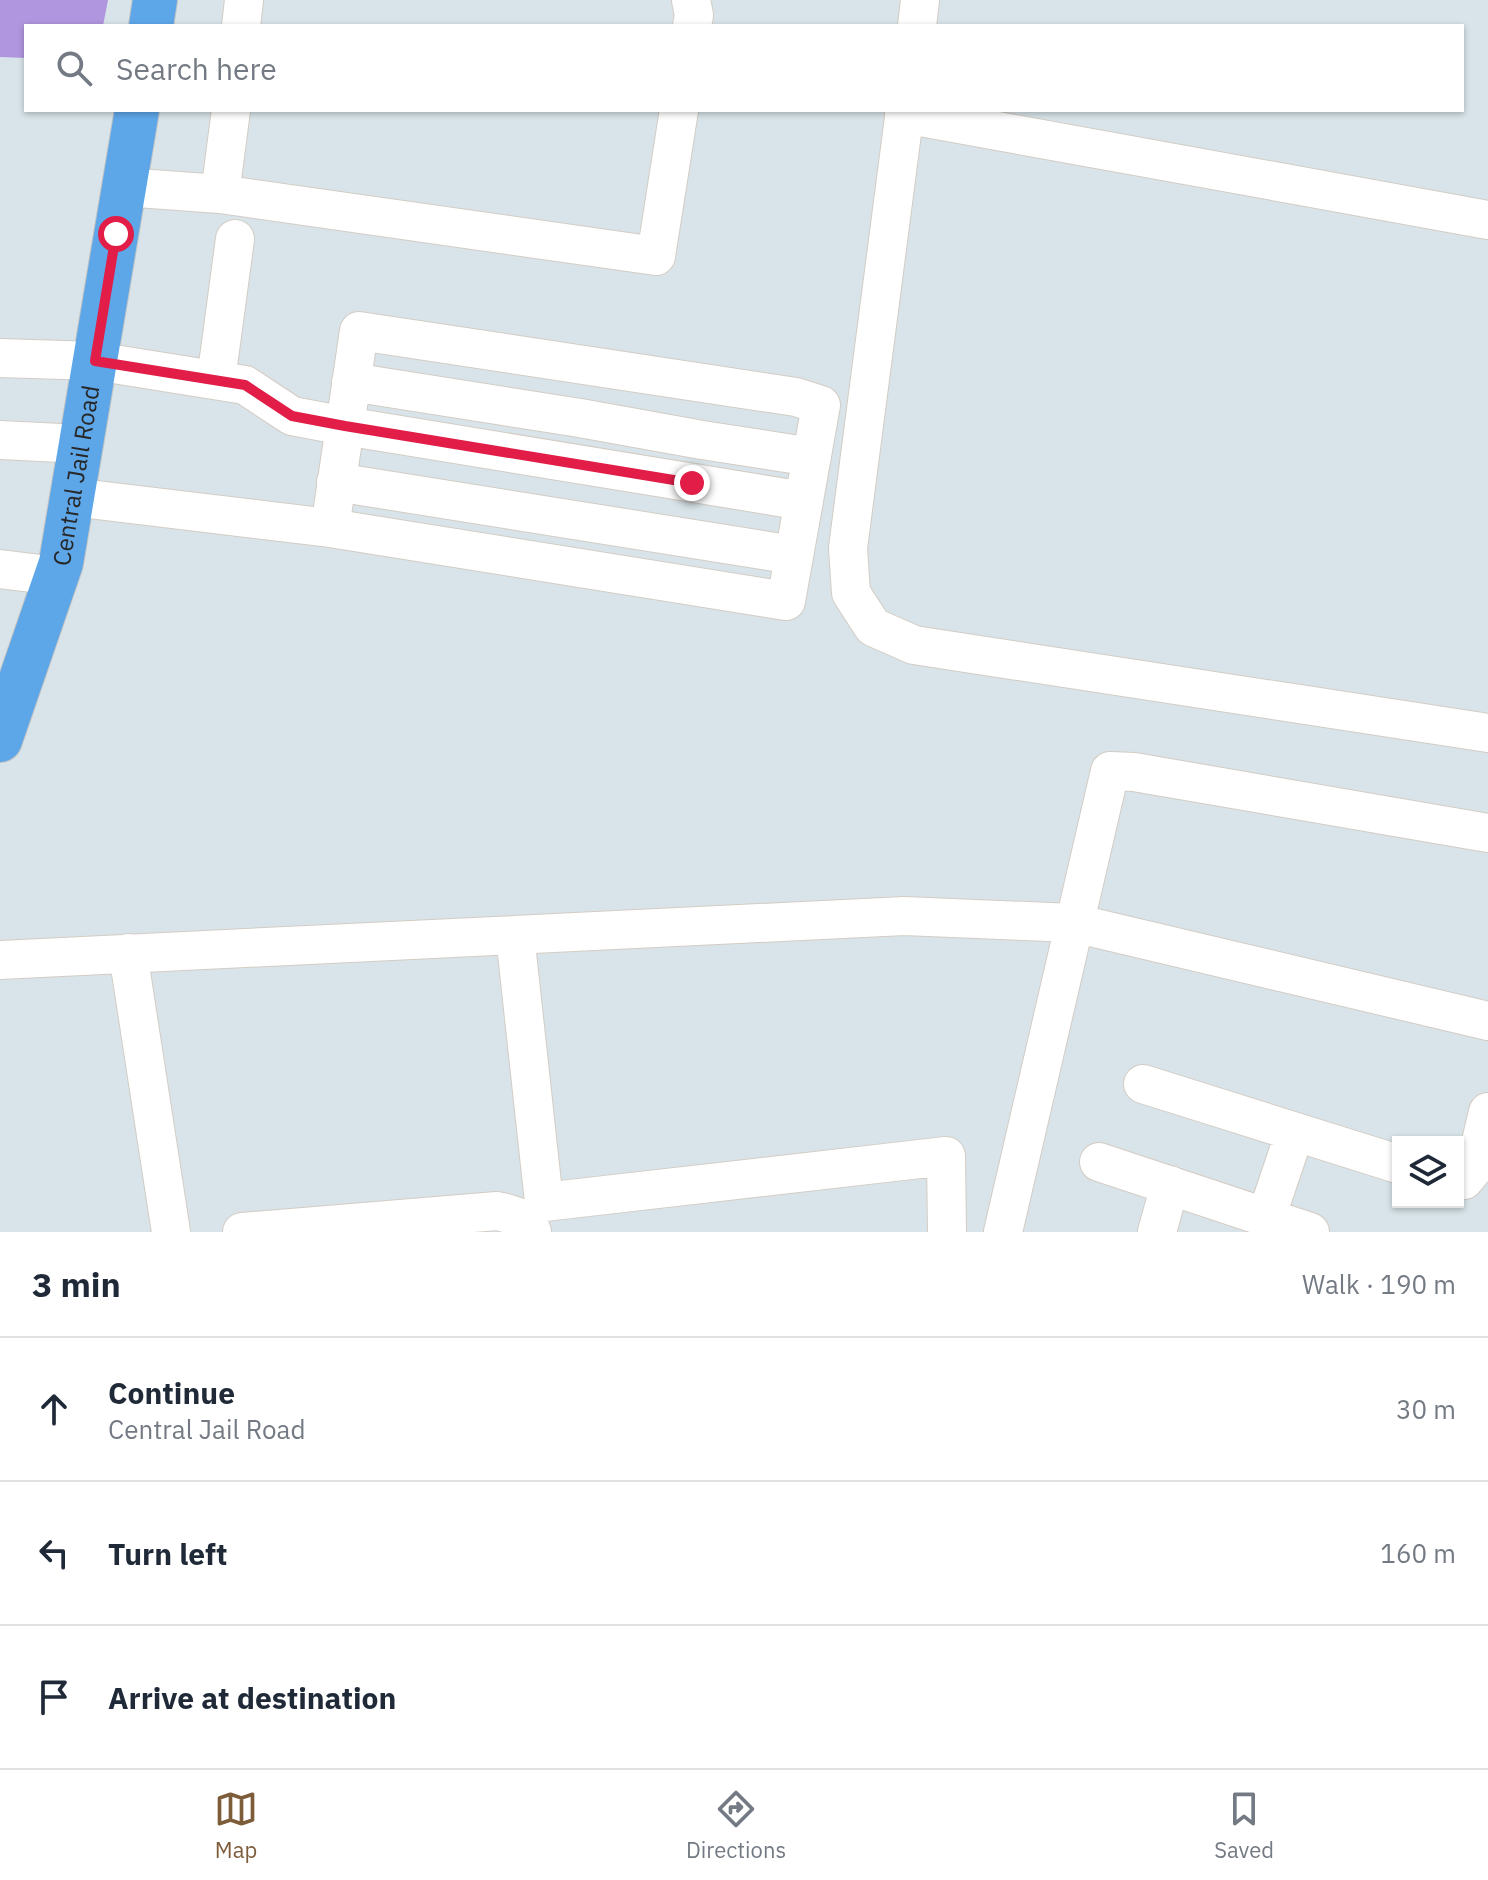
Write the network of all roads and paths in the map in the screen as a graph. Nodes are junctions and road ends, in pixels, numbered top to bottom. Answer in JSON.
{"nodes":[{"id":1,"x":155,"y":0,"type":"edge"},
{"id":2,"x":244,"y":0,"type":"edge"},
{"id":3,"x":691,"y":0,"type":"edge"},
{"id":4,"x":920,"y":0,"type":"edge"},
{"id":5,"x":151,"y":24,"type":"edge"},
{"id":6,"x":241,"y":24,"type":"edge"},
{"id":7,"x":692,"y":24,"type":"edge"},
{"id":8,"x":917,"y":24,"type":"edge"},
{"id":9,"x":137,"y":112,"type":"edge"},
{"id":10,"x":231,"y":112,"type":"edge"},
{"id":11,"x":679,"y":112,"type":"edge"},
{"id":12,"x":904,"y":112,"type":"edge"},
{"id":13,"x":124,"y":187,"type":"junction"},
{"id":14,"x":220,"y":194,"type":"junction"},
{"id":15,"x":1488,"y":220,"type":"edge"},
{"id":16,"x":235,"y":239,"type":"dead end"},
{"id":17,"x":474,"y":348,"type":"junction"},
{"id":18,"x":0,"y":358,"type":"edge"},
{"id":19,"x":95,"y":361,"type":"junction"},
{"id":20,"x":587,"y":365,"type":"junction"},
{"id":21,"x":216,"y":380,"type":"junction"},
{"id":22,"x":351,"y":382,"type":"junction"},
{"id":23,"x":704,"y":383,"type":"junction"},
{"id":24,"x":467,"y":400,"type":"junction"},
{"id":25,"x":580,"y":418,"type":"junction"},
{"id":26,"x":345,"y":426,"type":"junction"},
{"id":27,"x":697,"y":439,"type":"junction"},
{"id":28,"x":0,"y":440,"type":"edge"},
{"id":29,"x":81,"y":444,"type":"junction"},
{"id":30,"x":461,"y":445,"type":"junction"},
{"id":31,"x":812,"y":457,"type":"junction"},
{"id":32,"x":573,"y":463,"type":"junction"},
{"id":33,"x":336,"y":482,"type":"junction"},
{"id":34,"x":692,"y":483,"type":"junction"},
{"id":35,"x":72,"y":497,"type":"junction"},
{"id":36,"x":453,"y":501,"type":"junction"},
{"id":37,"x":804,"y":501,"type":"junction"},
{"id":38,"x":567,"y":519,"type":"junction"},
{"id":39,"x":330,"y":528,"type":"junction"},
{"id":40,"x":684,"y":538,"type":"junction"},
{"id":41,"x":446,"y":546,"type":"junction"},
{"id":42,"x":794,"y":555,"type":"junction"},
{"id":43,"x":562,"y":565,"type":"junction"},
{"id":44,"x":0,"y":569,"type":"edge"},
{"id":45,"x":57,"y":576,"type":"junction"},
{"id":46,"x":677,"y":583,"type":"junction"},
{"id":47,"x":1488,"y":733,"type":"edge"},
{"id":48,"x":0,"y":740,"type":"edge"},
{"id":49,"x":1488,"y":833,"type":"edge"},
{"id":50,"x":1074,"y":923,"type":"junction"},
{"id":51,"x":515,"y":935,"type":"junction"},
{"id":52,"x":128,"y":953,"type":"junction"},
{"id":53,"x":0,"y":960,"type":"edge"},
{"id":54,"x":1488,"y":1021,"type":"edge"},
{"id":55,"x":1143,"y":1084,"type":"dead end"},
{"id":56,"x":1488,"y":1112,"type":"edge"},
{"id":57,"x":1295,"y":1132,"type":"junction"},
{"id":58,"x":1099,"y":1162,"type":"dead end"},
{"id":59,"x":1392,"y":1162,"type":"edge"},
{"id":60,"x":1464,"y":1180,"type":"edge"},
{"id":61,"x":1170,"y":1185,"type":"junction"},
{"id":62,"x":1266,"y":1218,"type":"junction"},
{"id":63,"x":171,"y":1232,"type":"edge"},
{"id":64,"x":242,"y":1232,"type":"edge"},
{"id":65,"x":532,"y":1232,"type":"edge"},
{"id":66,"x":947,"y":1232,"type":"edge"},
{"id":67,"x":1003,"y":1232,"type":"edge"},
{"id":68,"x":1157,"y":1232,"type":"edge"},
{"id":69,"x":1310,"y":1232,"type":"edge"}],
"edges":[{"from":1,"to":5,"type":"main road"},
{"from":2,"to":6,"type":"street"},
{"from":3,"to":7,"type":"street"},
{"from":4,"to":8,"type":"street"},
{"from":9,"to":13,"type":"main road","name":"Central Jail Road"},
{"from":10,"to":14,"type":"street"},
{"from":11,"to":14,"type":"street"},
{"from":12,"to":15,"type":"street"},
{"from":12,"to":47,"type":"street"},
{"from":13,"to":14,"type":"street"},
{"from":13,"to":19,"type":"main road","name":"Central Jail Road"},
{"from":16,"to":21,"type":"street"},
{"from":17,"to":20,"type":"street"},
{"from":17,"to":22,"type":"street"},
{"from":17,"to":24,"type":"street"},
{"from":18,"to":19,"type":"street"},
{"from":19,"to":21,"type":"street"},
{"from":19,"to":29,"type":"main road","name":"Central Jail Road"},
{"from":20,"to":23,"type":"street"},
{"from":20,"to":25,"type":"street"},
{"from":21,"to":26,"type":"street"},
{"from":22,"to":24,"type":"street"},
{"from":22,"to":26,"type":"street"},
{"from":23,"to":27,"type":"street"},
{"from":23,"to":31,"type":"street"},
{"from":24,"to":25,"type":"street"},
{"from":24,"to":30,"type":"street"},
{"from":25,"to":27,"type":"street"},
{"from":25,"to":32,"type":"street"},
{"from":26,"to":30,"type":"street"},
{"from":26,"to":33,"type":"street"},
{"from":27,"to":31,"type":"street"},
{"from":27,"to":34,"type":"street"},
{"from":28,"to":29,"type":"street"},
{"from":29,"to":35,"type":"main road","name":"Central Jail Road"},
{"from":30,"to":32,"type":"street"},
{"from":30,"to":36,"type":"street"},
{"from":31,"to":37,"type":"street"},
{"from":32,"to":34,"type":"street"},
{"from":32,"to":38,"type":"street"},
{"from":33,"to":36,"type":"street"},
{"from":33,"to":39,"type":"street"},
{"from":34,"to":37,"type":"street"},
{"from":34,"to":40,"type":"street"},
{"from":35,"to":39,"type":"street"},
{"from":35,"to":45,"type":"main road","name":"Central Jail Road"},
{"from":36,"to":38,"type":"street"},
{"from":36,"to":41,"type":"street"},
{"from":37,"to":42,"type":"street"},
{"from":38,"to":40,"type":"street"},
{"from":38,"to":43,"type":"street"},
{"from":39,"to":41,"type":"street"},
{"from":40,"to":42,"type":"street"},
{"from":40,"to":46,"type":"street"},
{"from":41,"to":43,"type":"street"},
{"from":42,"to":46,"type":"street"},
{"from":43,"to":46,"type":"street"},
{"from":44,"to":45,"type":"street"},
{"from":45,"to":48,"type":"main road","name":"Central Jail Road"},
{"from":49,"to":50,"type":"street"},
{"from":50,"to":51,"type":"street"},
{"from":50,"to":54,"type":"street"},
{"from":50,"to":67,"type":"street"},
{"from":51,"to":52,"type":"street"},
{"from":51,"to":66,"type":"street"},
{"from":52,"to":53,"type":"street"},
{"from":52,"to":63,"type":"street"},
{"from":55,"to":57,"type":"street"},
{"from":56,"to":60,"type":"street"},
{"from":57,"to":59,"type":"street"},
{"from":57,"to":62,"type":"street"},
{"from":58,"to":61,"type":"street"},
{"from":61,"to":62,"type":"street"},
{"from":61,"to":68,"type":"street"},
{"from":62,"to":69,"type":"street"},
{"from":64,"to":65,"type":"street"}]}
